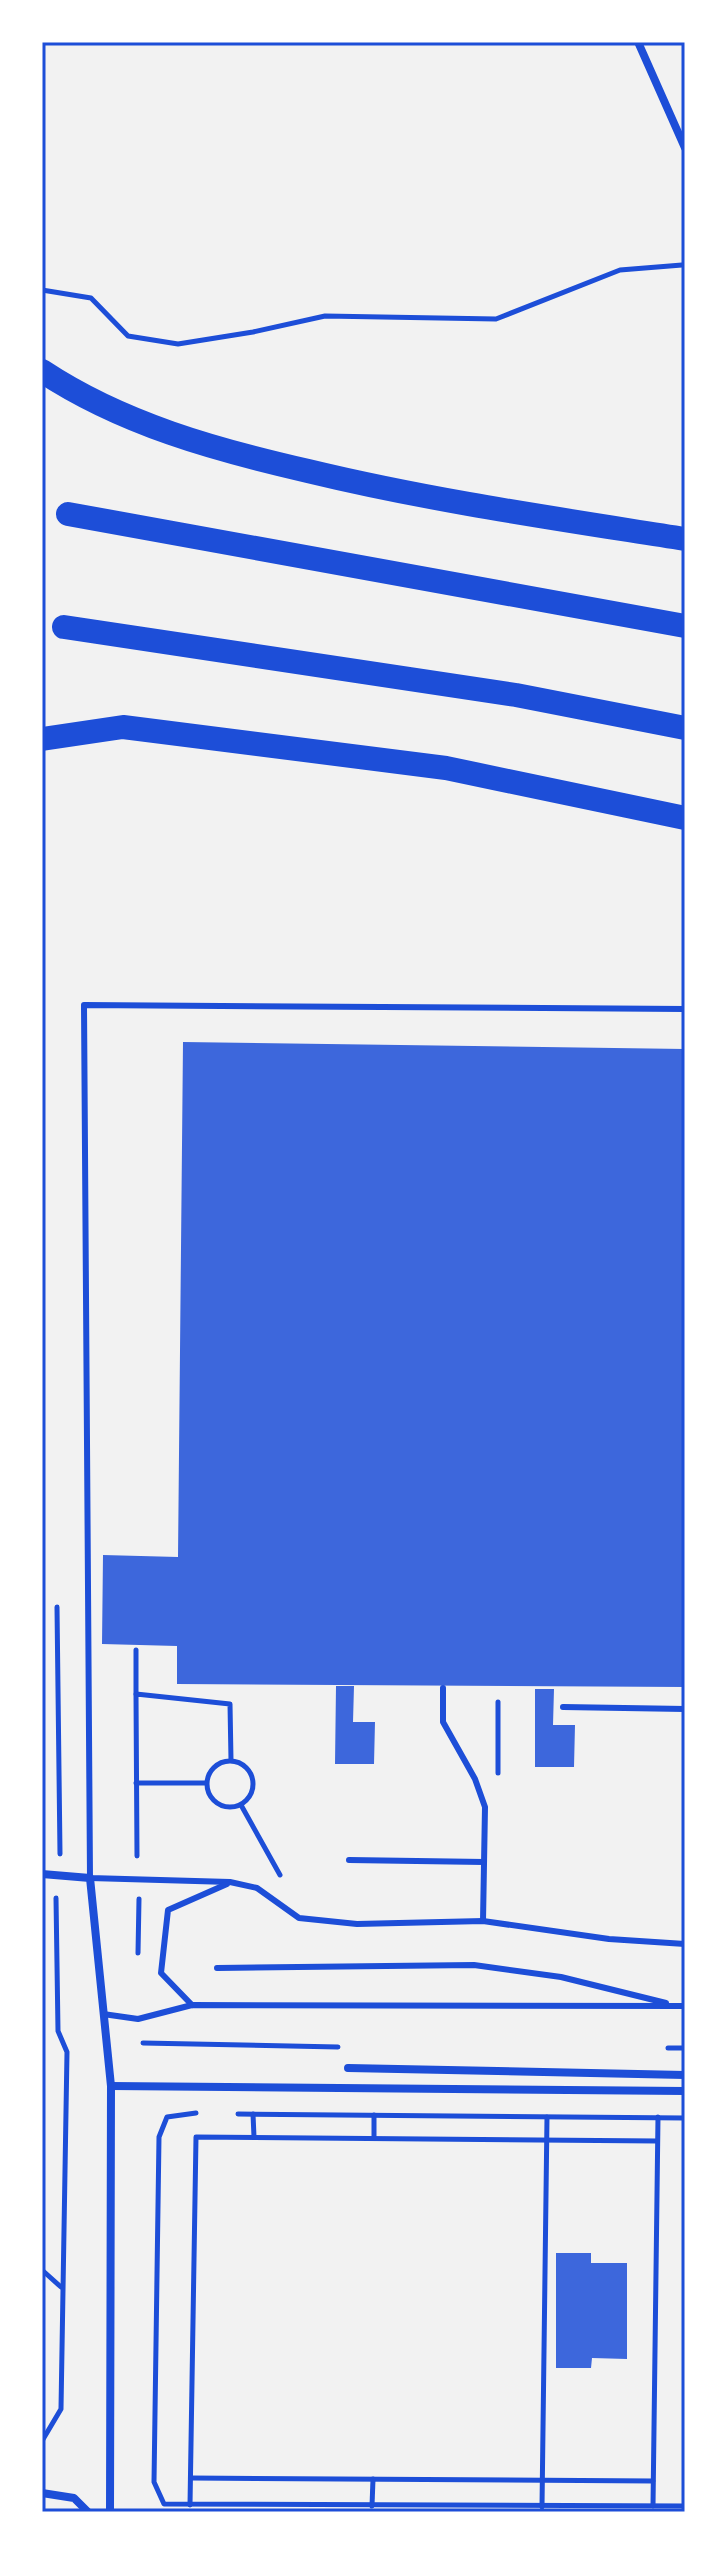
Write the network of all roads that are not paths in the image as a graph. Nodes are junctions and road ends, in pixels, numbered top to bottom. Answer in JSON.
{"nodes":[{"id":1,"x":638,"y":42,"type":"edge"},
{"id":2,"x":685,"y":148,"type":"edge"},
{"id":3,"x":42,"y":371,"type":"edge"},
{"id":4,"x":68,"y":514,"type":"dead end"},
{"id":5,"x":685,"y":539,"type":"edge"},
{"id":6,"x":685,"y":626,"type":"edge"},
{"id":7,"x":64,"y":627,"type":"dead end"},
{"id":8,"x":685,"y":728,"type":"edge"},
{"id":9,"x":42,"y":739,"type":"edge"},
{"id":10,"x":685,"y":818,"type":"edge"},
{"id":11,"x":685,"y":1009,"type":"edge"},
{"id":12,"x":443,"y":1688,"type":"dead end"},
{"id":13,"x":563,"y":1707,"type":"dead end"},
{"id":14,"x":685,"y":1709,"type":"edge"},
{"id":15,"x":349,"y":1860,"type":"dead end"},
{"id":16,"x":484,"y":1862,"type":"junction"},
{"id":17,"x":42,"y":1874,"type":"edge"},
{"id":18,"x":90,"y":1878,"type":"junction"},
{"id":19,"x":230,"y":1882,"type":"junction"},
{"id":20,"x":483,"y":1921,"type":"junction"},
{"id":21,"x":685,"y":1944,"type":"edge"},
{"id":22,"x":217,"y":1968,"type":"dead end"},
{"id":23,"x":192,"y":2005,"type":"junction"},
{"id":24,"x":681,"y":2006,"type":"edge"},
{"id":25,"x":103,"y":2014,"type":"junction"},
{"id":26,"x":348,"y":2068,"type":"dead end"},
{"id":27,"x":685,"y":2075,"type":"edge"},
{"id":28,"x":111,"y":2086,"type":"junction"},
{"id":29,"x":685,"y":2091,"type":"edge"},
{"id":30,"x":42,"y":2493,"type":"edge"},
{"id":31,"x":88,"y":2512,"type":"edge"},
{"id":32,"x":110,"y":2512,"type":"edge"}],
"edges":[{"from":1,"to":2,"type":"street"},
{"from":3,"to":5,"type":"highway"},
{"from":4,"to":6,"type":"highway"},
{"from":7,"to":8,"type":"highway"},
{"from":9,"to":10,"type":"highway"},
{"from":11,"to":18,"type":"lane"},
{"from":12,"to":16,"type":"lane"},
{"from":13,"to":14,"type":"lane"},
{"from":15,"to":16,"type":"lane"},
{"from":16,"to":20,"type":"lane"},
{"from":17,"to":18,"type":"street"},
{"from":18,"to":19,"type":"lane"},
{"from":18,"to":25,"type":"street"},
{"from":19,"to":20,"type":"lane"},
{"from":19,"to":23,"type":"lane"},
{"from":20,"to":21,"type":"lane"},
{"from":22,"to":24,"type":"lane"},
{"from":23,"to":24,"type":"lane"},
{"from":23,"to":25,"type":"lane"},
{"from":25,"to":28,"type":"street"},
{"from":26,"to":27,"type":"street"},
{"from":28,"to":29,"type":"street"},
{"from":28,"to":32,"type":"street"},
{"from":30,"to":31,"type":"street"}]}
